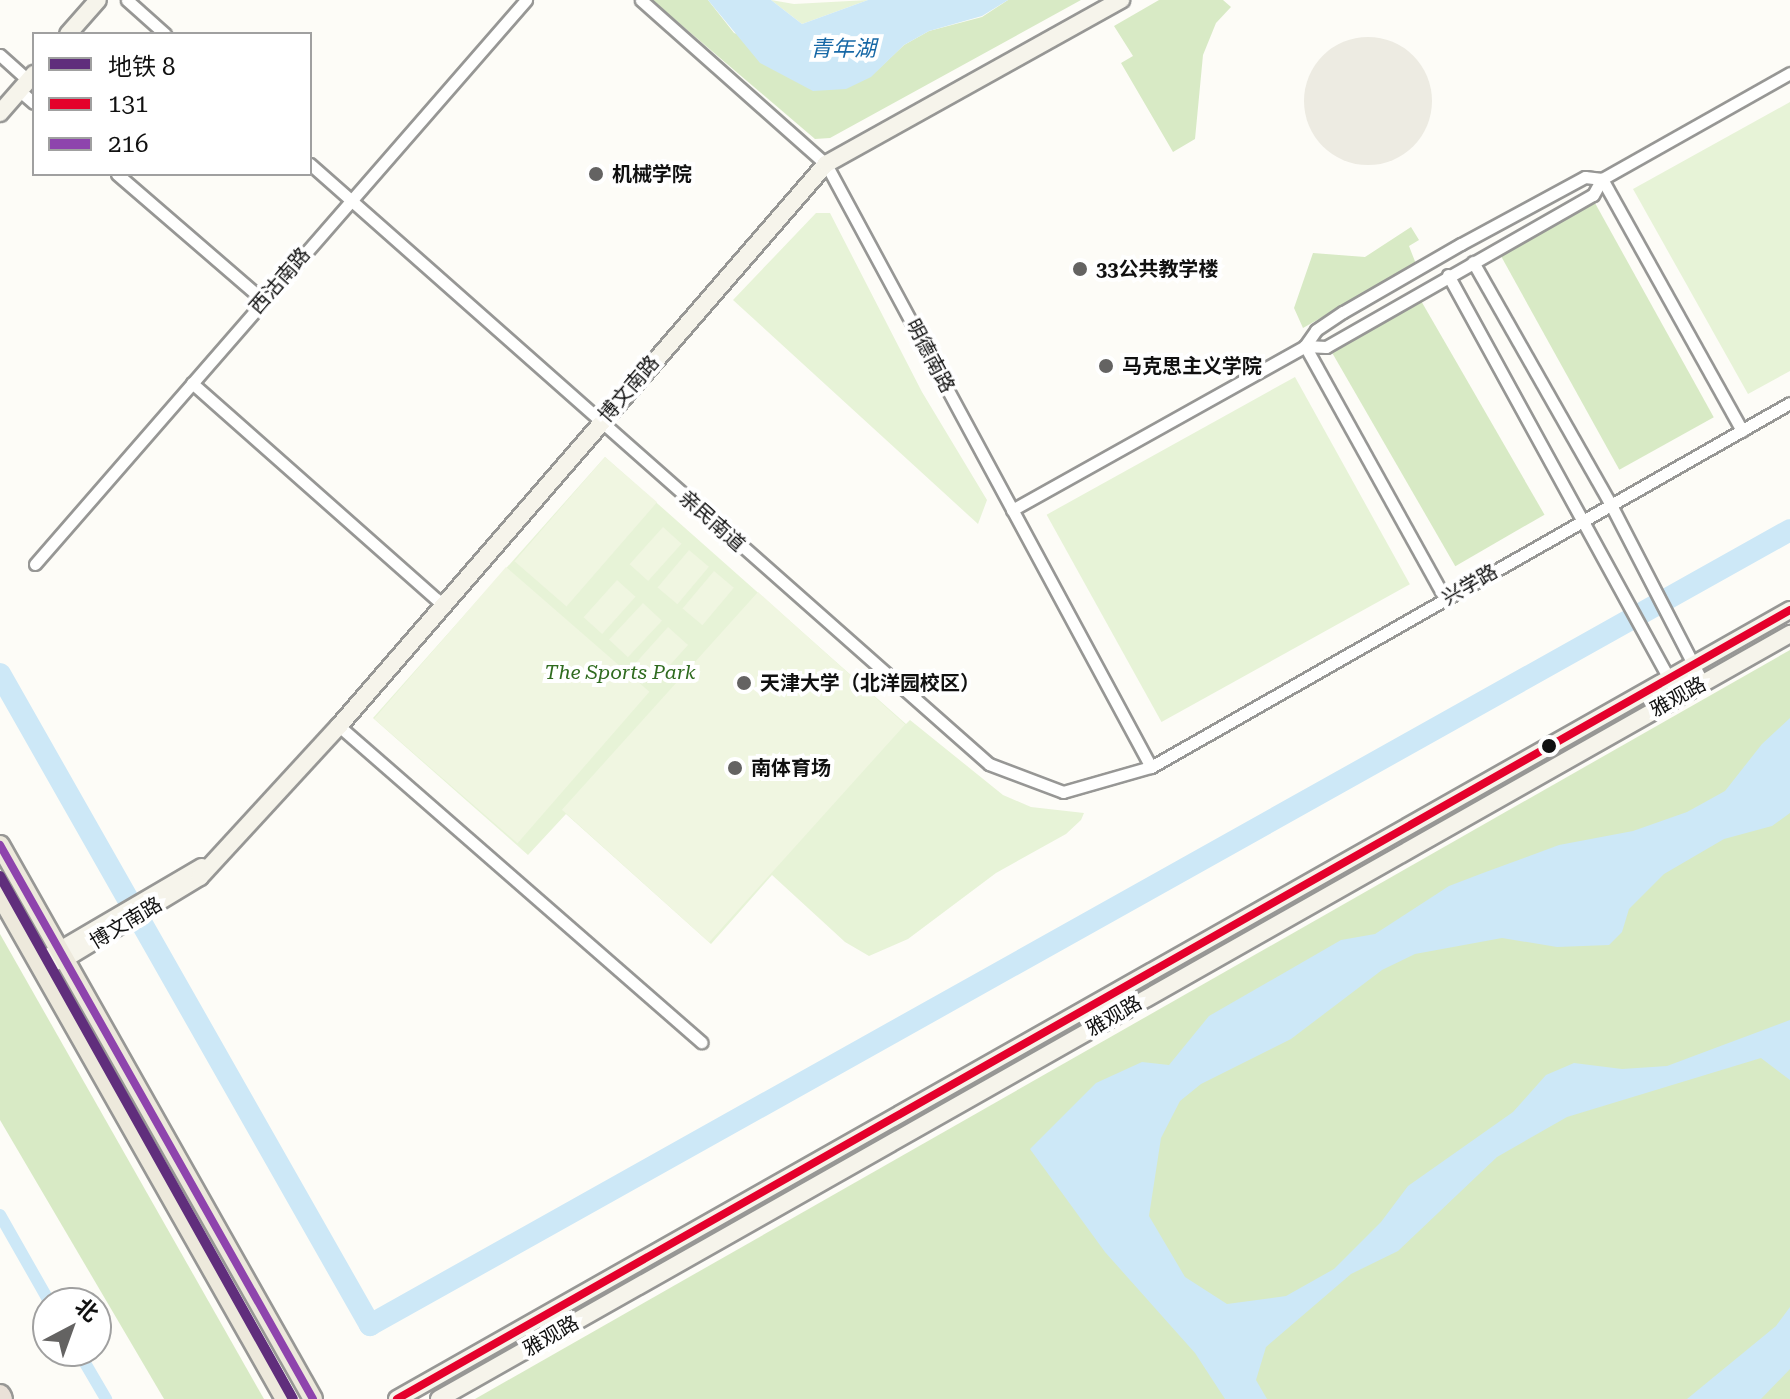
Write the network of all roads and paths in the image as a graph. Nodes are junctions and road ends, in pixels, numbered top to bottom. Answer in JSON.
{"nodes":[{"id":1,"x":98,"y":0,"type":"edge"},
{"id":2,"x":127,"y":0,"type":"edge"},
{"id":3,"x":526,"y":0,"type":"edge"},
{"id":4,"x":641,"y":0,"type":"edge"},
{"id":5,"x":1121,"y":0,"type":"edge"},
{"id":6,"x":70,"y":32,"type":"edge"},
{"id":7,"x":163,"y":32,"type":"edge"},
{"id":8,"x":0,"y":55,"type":"edge"},
{"id":9,"x":1790,"y":73,"type":"edge"},
{"id":10,"x":27,"y":82,"type":"edge"},
{"id":11,"x":0,"y":113,"type":"edge"},
{"id":12,"x":826,"y":164,"type":"junction"},
{"id":13,"x":312,"y":166,"type":"edge"},
{"id":14,"x":119,"y":176,"type":"edge"},
{"id":15,"x":1602,"y":179,"type":"junction"},
{"id":16,"x":350,"y":200,"type":"junction"},
{"id":17,"x":1473,"y":262,"type":"junction"},
{"id":18,"x":1448,"y":275,"type":"junction"},
{"id":19,"x":263,"y":300,"type":"junction"},
{"id":20,"x":1305,"y":346,"type":"junction"},
{"id":21,"x":192,"y":383,"type":"junction"},
{"id":22,"x":1790,"y":403,"type":"edge"},
{"id":23,"x":600,"y":422,"type":"junction"},
{"id":24,"x":1742,"y":431,"type":"junction"},
{"id":25,"x":1611,"y":505,"type":"junction"},
{"id":26,"x":1012,"y":510,"type":"junction"},
{"id":27,"x":1582,"y":521,"type":"junction"},
{"id":28,"x":35,"y":564,"type":"dead end"},
{"id":29,"x":1445,"y":599,"type":"junction"},
{"id":30,"x":443,"y":605,"type":"junction"},
{"id":31,"x":1790,"y":610,"type":"edge"},
{"id":32,"x":1790,"y":634,"type":"edge"},
{"id":33,"x":1693,"y":665,"type":"junction"},
{"id":34,"x":1669,"y":679,"type":"junction"},
{"id":35,"x":1703,"y":683,"type":"junction"},
{"id":36,"x":1679,"y":697,"type":"junction"},
{"id":37,"x":339,"y":726,"type":"junction"},
{"id":38,"x":1151,"y":767,"type":"junction"},
{"id":39,"x":0,"y":845,"type":"edge"},
{"id":40,"x":0,"y":895,"type":"edge"},
{"id":41,"x":62,"y":953,"type":"junction"},
{"id":42,"x":41,"y":966,"type":"junction"},
{"id":43,"x":701,"y":1042,"type":"dead end"},
{"id":44,"x":285,"y":1399,"type":"edge"},
{"id":45,"x":313,"y":1399,"type":"edge"},
{"id":46,"x":397,"y":1399,"type":"edge"},
{"id":47,"x":439,"y":1399,"type":"edge"}],
"edges":[{"from":1,"to":6,"type":"main road"},
{"from":2,"to":7,"type":"street"},
{"from":3,"to":16,"type":"street","name":"西沽南路"},
{"from":4,"to":12,"type":"street","name":"明德南路"},
{"from":5,"to":12,"type":"main road","name":"博文南路"},
{"from":8,"to":10,"type":"street"},
{"from":9,"to":15,"type":"street"},
{"from":10,"to":11,"type":"main road"},
{"from":12,"to":23,"type":"main road","name":"博文南路"},
{"from":12,"to":26,"type":"street","name":"明德南路"},
{"from":13,"to":16,"type":"street","name":"亲民南道"},
{"from":14,"to":19,"type":"street"},
{"from":15,"to":17,"type":"street"},
{"from":15,"to":20,"type":"street"},
{"from":15,"to":24,"type":"street"},
{"from":16,"to":19,"type":"street","name":"西沽南路"},
{"from":16,"to":23,"type":"street","name":"亲民南道"},
{"from":17,"to":18,"type":"street"},
{"from":17,"to":25,"type":"street"},
{"from":18,"to":20,"type":"street"},
{"from":18,"to":27,"type":"street"},
{"from":19,"to":21,"type":"street","name":"西沽南路"},
{"from":20,"to":26,"type":"street"},
{"from":20,"to":29,"type":"street"},
{"from":21,"to":28,"type":"street","name":"西沽南路"},
{"from":21,"to":30,"type":"street"},
{"from":22,"to":24,"type":"street","name":"兴学路"},
{"from":23,"to":30,"type":"main road","name":"博文南路"},
{"from":23,"to":38,"type":"street","name":"亲民南道"},
{"from":24,"to":25,"type":"street","name":"兴学路"},
{"from":25,"to":27,"type":"street","name":"兴学路"},
{"from":25,"to":33,"type":"street"},
{"from":26,"to":38,"type":"street","name":"明德南路"},
{"from":27,"to":29,"type":"street","name":"兴学路"},
{"from":27,"to":34,"type":"street"},
{"from":29,"to":38,"type":"street","name":"兴学路"},
{"from":30,"to":37,"type":"main road","name":"博文南路"},
{"from":31,"to":33,"type":"main road","name":"雅观路"},
{"from":32,"to":35,"type":"main road","name":"雅观路"},
{"from":33,"to":34,"type":"main road","name":"雅观路"},
{"from":33,"to":35,"type":"street"},
{"from":34,"to":36,"type":"street"},
{"from":34,"to":46,"type":"main road","name":"雅观路"},
{"from":35,"to":36,"type":"main road","name":"雅观路"},
{"from":36,"to":47,"type":"main road","name":"雅观路"},
{"from":37,"to":41,"type":"main road","name":"博文南路"},
{"from":37,"to":43,"type":"street"},
{"from":39,"to":41,"type":"main road"},
{"from":40,"to":42,"type":"main road"},
{"from":41,"to":42,"type":"main road","name":"博文南路"},
{"from":41,"to":45,"type":"main road"},
{"from":42,"to":44,"type":"main road"}]}
